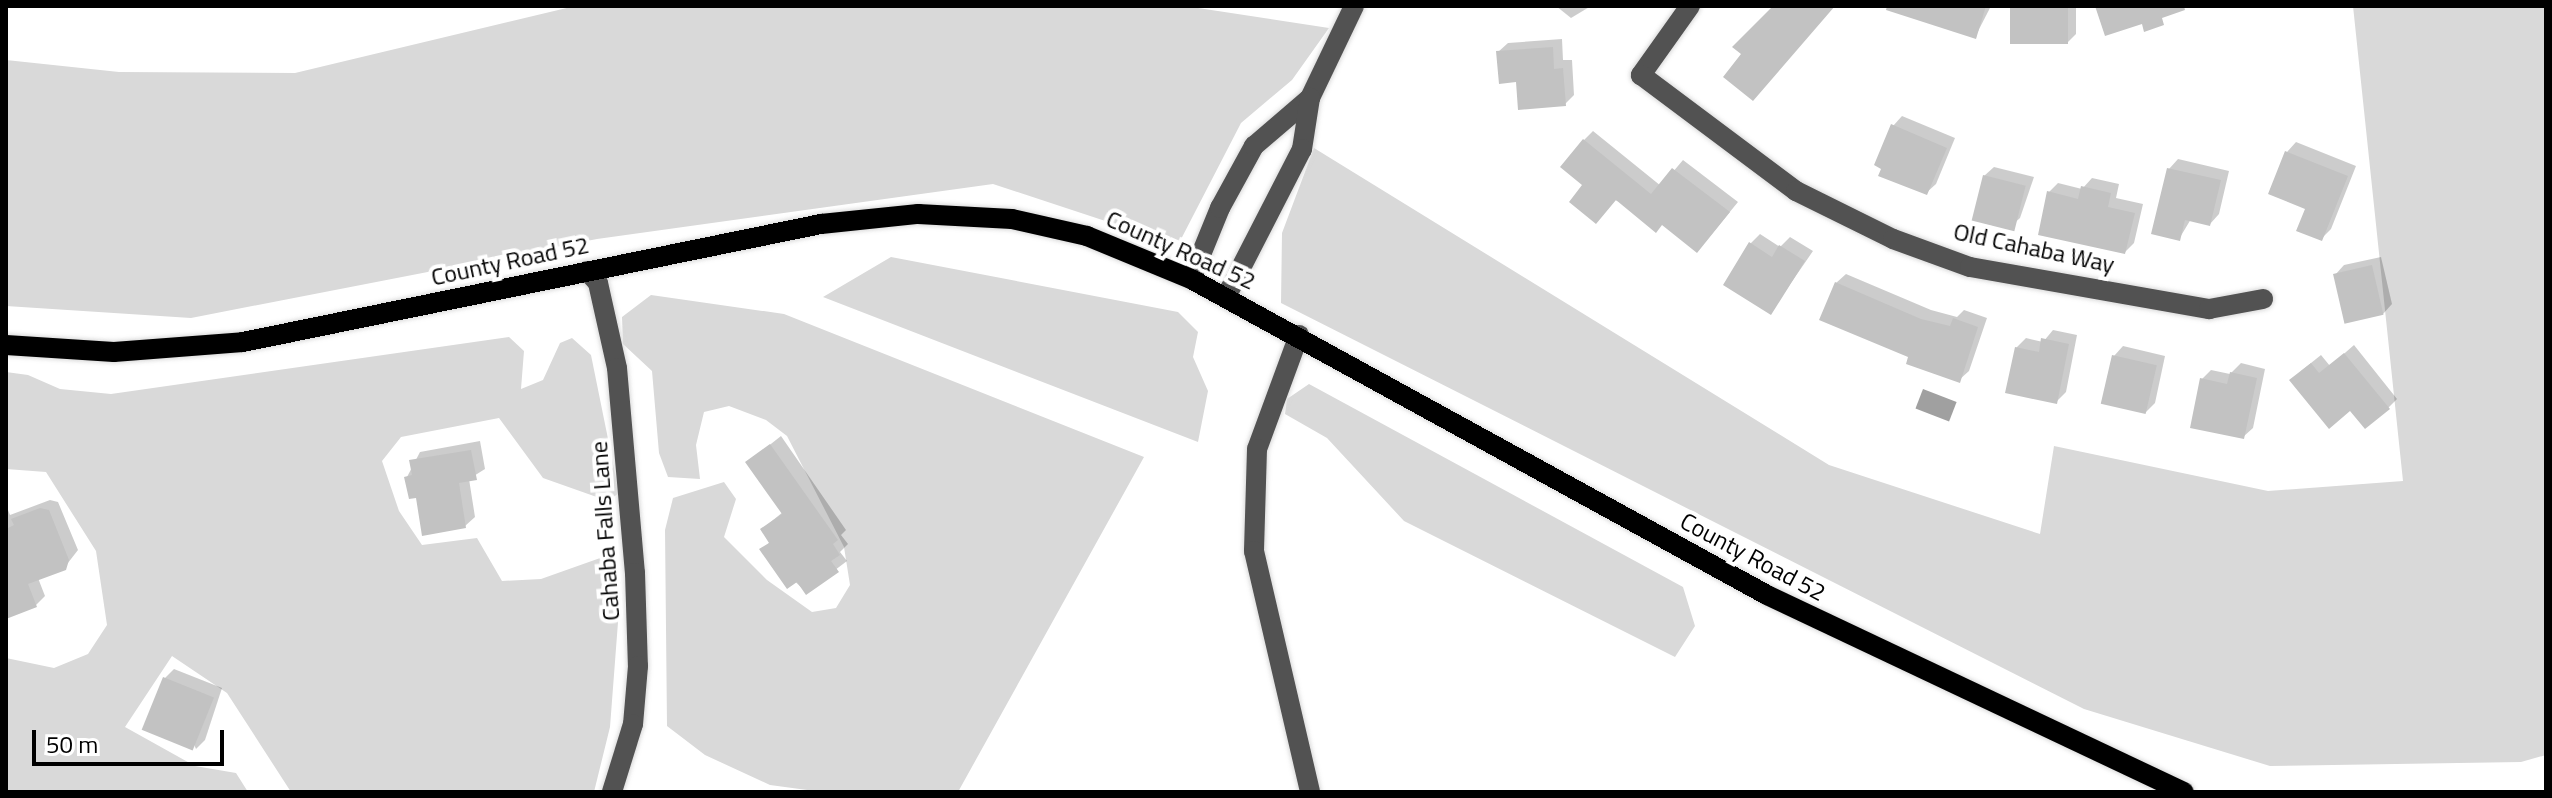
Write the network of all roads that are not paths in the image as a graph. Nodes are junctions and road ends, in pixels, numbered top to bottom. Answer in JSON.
{"nodes":[{"id":1,"x":1354,"y":6,"type":"edge"},
{"id":2,"x":1690,"y":6,"type":"edge"},
{"id":3,"x":1310,"y":98,"type":"junction"},
{"id":4,"x":587,"y":271,"type":"junction"},
{"id":5,"x":1191,"y":279,"type":"junction"},
{"id":6,"x":1226,"y":297,"type":"junction"},
{"id":7,"x":2263,"y":299,"type":"dead end"},
{"id":8,"x":1299,"y":335,"type":"junction"},
{"id":9,"x":6,"y":345,"type":"edge"},
{"id":10,"x":612,"y":792,"type":"edge"},
{"id":11,"x":1310,"y":792,"type":"edge"},
{"id":12,"x":2184,"y":792,"type":"edge"}],
"edges":[{"from":1,"to":3,"type":"street"},
{"from":2,"to":7,"type":"street","name":"Old Cahaba Way"},
{"from":3,"to":5,"type":"street"},
{"from":3,"to":6,"type":"street"},
{"from":4,"to":5,"type":"main road","name":"County Road 52"},
{"from":4,"to":9,"type":"main road","name":"County Road 52"},
{"from":4,"to":10,"type":"street","name":"Cahaba Falls Lane"},
{"from":5,"to":6,"type":"main road","name":"County Road 52"},
{"from":6,"to":8,"type":"main road","name":"County Road 52"},
{"from":8,"to":11,"type":"street"},
{"from":8,"to":12,"type":"main road","name":"County Road 52"}]}
